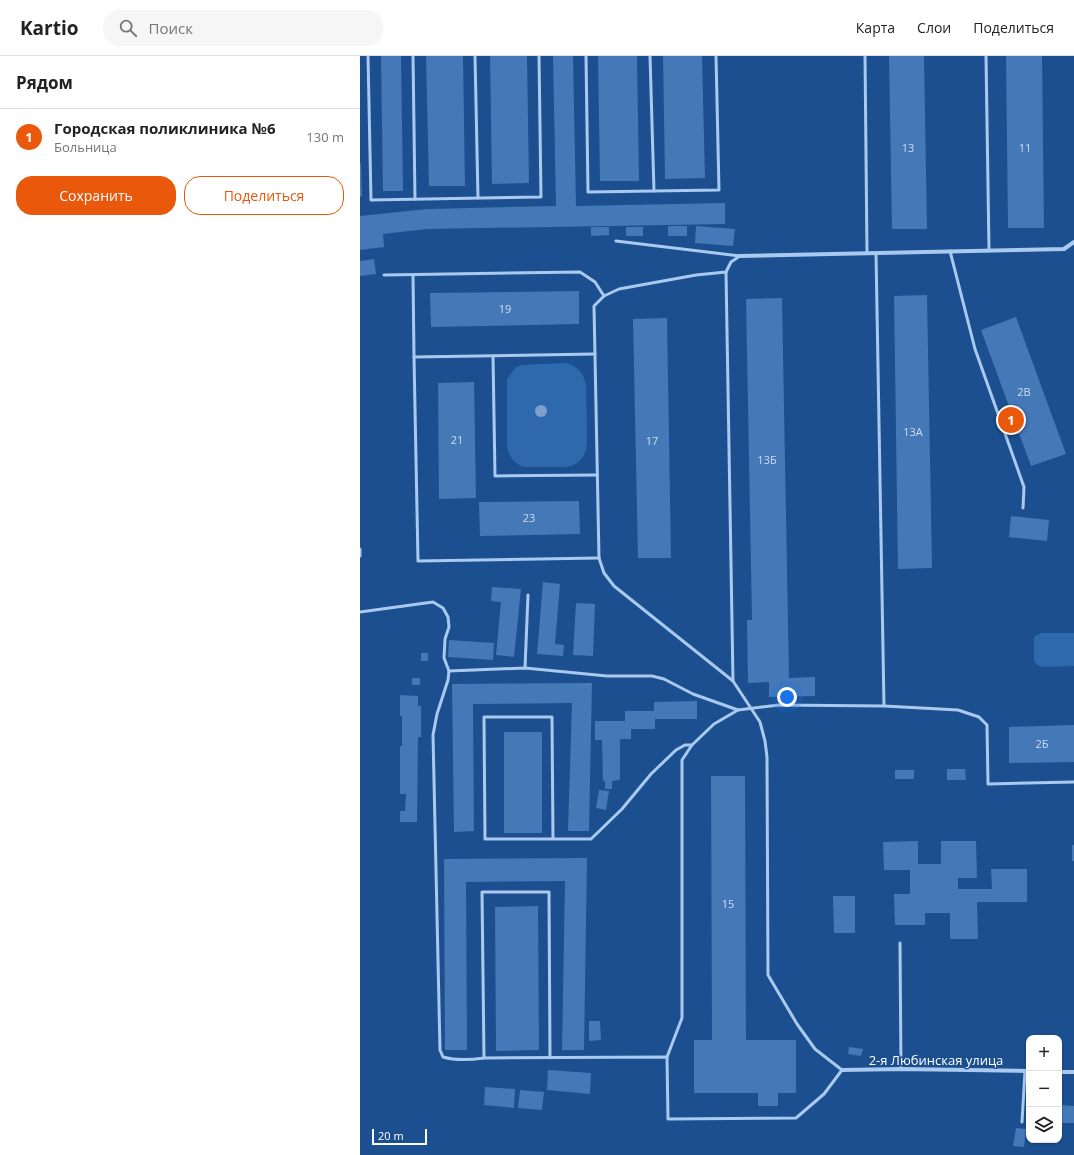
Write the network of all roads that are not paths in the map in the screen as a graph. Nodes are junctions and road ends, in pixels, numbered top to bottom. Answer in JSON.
{"nodes":[{"id":1,"x":368,"y":56,"type":"edge"},
{"id":2,"x":413,"y":56,"type":"edge"},
{"id":3,"x":475,"y":56,"type":"edge"},
{"id":4,"x":539,"y":56,"type":"edge"},
{"id":5,"x":586,"y":56,"type":"edge"},
{"id":6,"x":650,"y":56,"type":"edge"},
{"id":7,"x":716,"y":56,"type":"edge"},
{"id":8,"x":865,"y":56,"type":"edge"},
{"id":9,"x":986,"y":56,"type":"edge"},
{"id":10,"x":654,"y":191,"type":"junction"},
{"id":11,"x":478,"y":198,"type":"junction"},
{"id":12,"x":415,"y":199,"type":"junction"},
{"id":13,"x":616,"y":241,"type":"dead end"},
{"id":14,"x":1074,"y":242,"type":"edge"},
{"id":15,"x":989,"y":250,"type":"junction"},
{"id":16,"x":950,"y":251,"type":"junction"},
{"id":17,"x":867,"y":253,"type":"junction"},
{"id":18,"x":876,"y":253,"type":"junction"},
{"id":19,"x":740,"y":256,"type":"junction"},
{"id":20,"x":726,"y":272,"type":"junction"},
{"id":21,"x":413,"y":274,"type":"junction"},
{"id":22,"x":384,"y":275,"type":"dead end"},
{"id":23,"x":604,"y":296,"type":"junction"},
{"id":24,"x":595,"y":354,"type":"junction"},
{"id":25,"x":493,"y":356,"type":"junction"},
{"id":26,"x":414,"y":357,"type":"junction"},
{"id":27,"x":597,"y":475,"type":"junction"},
{"id":28,"x":1023,"y":508,"type":"dead end"},
{"id":29,"x":360,"y":550,"type":"edge"},
{"id":30,"x":360,"y":556,"type":"edge"},
{"id":31,"x":599,"y":558,"type":"junction"},
{"id":32,"x":528,"y":595,"type":"dead end"},
{"id":33,"x":360,"y":612,"type":"edge"},
{"id":34,"x":525,"y":668,"type":"junction"},
{"id":35,"x":449,"y":671,"type":"junction"},
{"id":36,"x":733,"y":681,"type":"junction"},
{"id":37,"x":884,"y":706,"type":"junction"},
{"id":38,"x":751,"y":709,"type":"junction"},
{"id":39,"x":738,"y":710,"type":"junction"},
{"id":40,"x":692,"y":745,"type":"junction"},
{"id":41,"x":1074,"y":782,"type":"edge"},
{"id":42,"x":553,"y":839,"type":"junction"},
{"id":43,"x":900,"y":943,"type":"dead end"},
{"id":44,"x":550,"y":1057,"type":"junction"},
{"id":45,"x":667,"y":1057,"type":"junction"},
{"id":46,"x":484,"y":1058,"type":"junction"},
{"id":47,"x":901,"y":1069,"type":"junction"},
{"id":48,"x":842,"y":1070,"type":"junction"},
{"id":49,"x":1026,"y":1071,"type":"edge"},
{"id":50,"x":1062,"y":1072,"type":"edge"},
{"id":51,"x":1074,"y":1072,"type":"edge"},
{"id":52,"x":1026,"y":1081,"type":"edge"},
{"id":53,"x":1022,"y":1122,"type":"dead end"}],
"edges":[{"from":1,"to":12,"type":"lane"},
{"from":2,"to":12,"type":"lane"},
{"from":3,"to":11,"type":"lane"},
{"from":4,"to":11,"type":"lane"},
{"from":5,"to":10,"type":"lane"},
{"from":6,"to":10,"type":"lane"},
{"from":7,"to":10,"type":"lane"},
{"from":8,"to":17,"type":"lane"},
{"from":9,"to":15,"type":"lane"},
{"from":11,"to":12,"type":"lane"},
{"from":13,"to":19,"type":"lane"},
{"from":14,"to":15,"type":"street"},
{"from":15,"to":16,"type":"street"},
{"from":16,"to":18,"type":"street"},
{"from":16,"to":28,"type":"lane"},
{"from":17,"to":18,"type":"street"},
{"from":17,"to":19,"type":"street"},
{"from":18,"to":37,"type":"lane"},
{"from":19,"to":20,"type":"lane"},
{"from":20,"to":23,"type":"lane"},
{"from":20,"to":36,"type":"lane"},
{"from":21,"to":22,"type":"lane"},
{"from":21,"to":23,"type":"lane"},
{"from":21,"to":26,"type":"lane"},
{"from":23,"to":24,"type":"lane"},
{"from":24,"to":25,"type":"lane"},
{"from":24,"to":27,"type":"lane"},
{"from":25,"to":26,"type":"lane"},
{"from":25,"to":27,"type":"lane"},
{"from":26,"to":31,"type":"lane"},
{"from":27,"to":31,"type":"lane"},
{"from":29,"to":30,"type":"lane"},
{"from":31,"to":36,"type":"lane"},
{"from":32,"to":34,"type":"lane"},
{"from":33,"to":35,"type":"lane"},
{"from":34,"to":35,"type":"lane"},
{"from":34,"to":39,"type":"lane"},
{"from":35,"to":46,"type":"lane"},
{"from":36,"to":38,"type":"lane"},
{"from":37,"to":38,"type":"lane"},
{"from":37,"to":41,"type":"lane"},
{"from":38,"to":39,"type":"lane"},
{"from":38,"to":48,"type":"lane"},
{"from":39,"to":40,"type":"lane"},
{"from":40,"to":42,"type":"lane"},
{"from":40,"to":45,"type":"lane"},
{"from":42,"to":42,"type":"lane"},
{"from":43,"to":47,"type":"lane"},
{"from":44,"to":45,"type":"lane"},
{"from":44,"to":46,"type":"lane"},
{"from":44,"to":46,"type":"lane"},
{"from":45,"to":48,"type":"lane"},
{"from":47,"to":48,"type":"street","name":"2-я Любинская улица"},
{"from":47,"to":49,"type":"street","name":"2-я Любинская улица"},
{"from":50,"to":51,"type":"street"},
{"from":52,"to":53,"type":"lane"}]}
